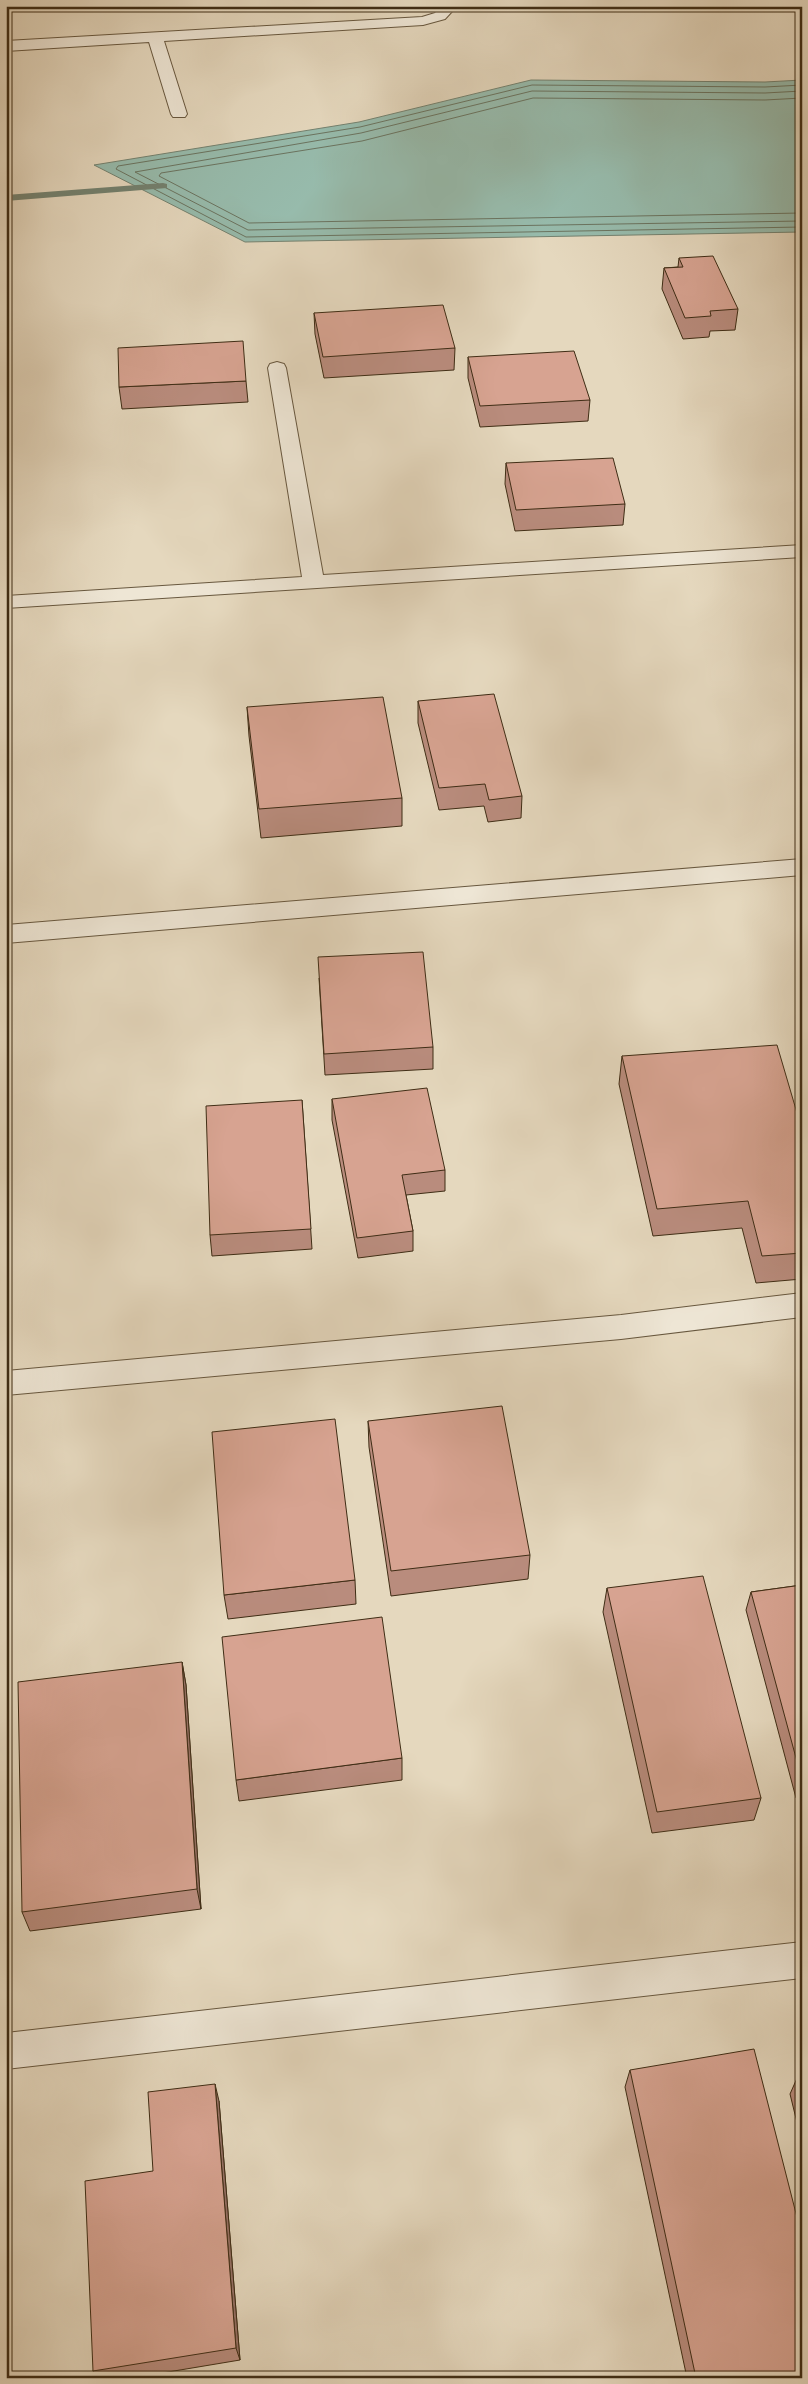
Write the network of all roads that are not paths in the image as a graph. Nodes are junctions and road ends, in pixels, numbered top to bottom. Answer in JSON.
{"nodes":[{"id":1,"x":450,"y":6,"type":"edge"},
{"id":2,"x":155,"y":37,"type":"junction"},
{"id":3,"x":6,"y":46,"type":"edge"},
{"id":4,"x":179,"y":114,"type":"dead end"},
{"id":5,"x":277,"y":368,"type":"dead end"},
{"id":6,"x":802,"y":551,"type":"edge"},
{"id":7,"x":314,"y":583,"type":"junction"},
{"id":8,"x":6,"y":602,"type":"edge"},
{"id":9,"x":802,"y":867,"type":"edge"},
{"id":10,"x":6,"y":934,"type":"edge"},
{"id":11,"x":802,"y":1305,"type":"edge"},
{"id":12,"x":6,"y":1382,"type":"edge"},
{"id":13,"x":802,"y":1960,"type":"edge"},
{"id":14,"x":6,"y":2051,"type":"edge"}],
"edges":[{"from":1,"to":2,"type":"street"},
{"from":2,"to":3,"type":"street"},
{"from":2,"to":4,"type":"street"},
{"from":5,"to":7,"type":"street"},
{"from":6,"to":7,"type":"street"},
{"from":7,"to":8,"type":"street"},
{"from":9,"to":10,"type":"street"},
{"from":11,"to":12,"type":"street"},
{"from":13,"to":14,"type":"street"}]}
